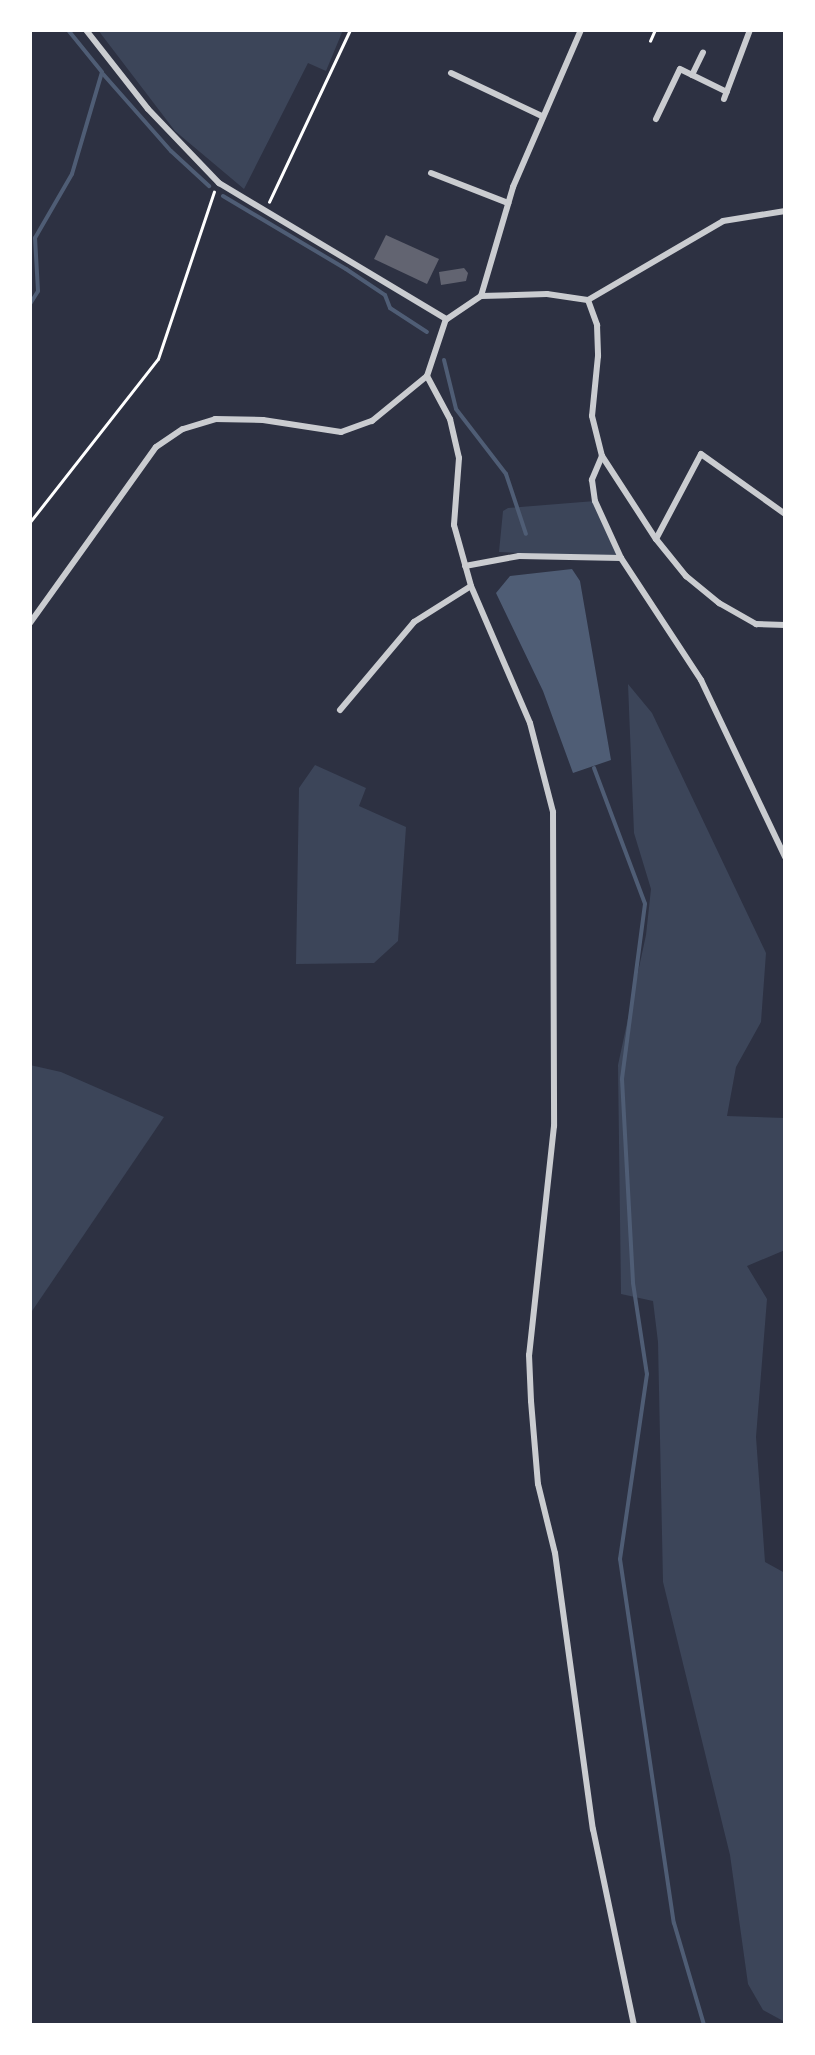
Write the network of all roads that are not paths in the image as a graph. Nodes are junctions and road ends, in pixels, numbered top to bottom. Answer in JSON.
{"nodes":[{"id":1,"x":581,"y":30,"type":"edge"},
{"id":2,"x":750,"y":30,"type":"edge"},
{"id":3,"x":88,"y":32,"type":"edge"},
{"id":4,"x":704,"y":52,"type":"dead end"},
{"id":5,"x":451,"y":72,"type":"dead end"},
{"id":6,"x":692,"y":75,"type":"junction"},
{"id":7,"x":542,"y":116,"type":"junction"},
{"id":8,"x":656,"y":119,"type":"dead end"},
{"id":9,"x":431,"y":173,"type":"dead end"},
{"id":10,"x":508,"y":203,"type":"junction"},
{"id":11,"x":785,"y":211,"type":"edge"},
{"id":12,"x":480,"y":296,"type":"junction"},
{"id":13,"x":588,"y":300,"type":"junction"},
{"id":14,"x":446,"y":319,"type":"junction"},
{"id":15,"x":426,"y":376,"type":"junction"},
{"id":16,"x":602,"y":456,"type":"junction"},
{"id":17,"x":785,"y":514,"type":"edge"},
{"id":18,"x":656,"y":539,"type":"junction"},
{"id":19,"x":621,"y":558,"type":"junction"},
{"id":20,"x":466,"y":566,"type":"junction"},
{"id":21,"x":471,"y":586,"type":"junction"},
{"id":22,"x":30,"y":623,"type":"edge"},
{"id":23,"x":785,"y":625,"type":"edge"},
{"id":24,"x":340,"y":710,"type":"dead end"},
{"id":25,"x":782,"y":847,"type":"edge"},
{"id":26,"x":785,"y":856,"type":"edge"},
{"id":27,"x":634,"y":2025,"type":"edge"}],
"edges":[{"from":1,"to":7,"type":"street"},
{"from":2,"to":6,"type":"street"},
{"from":3,"to":14,"type":"street"},
{"from":4,"to":6,"type":"street"},
{"from":5,"to":7,"type":"street"},
{"from":6,"to":8,"type":"street"},
{"from":7,"to":10,"type":"street"},
{"from":9,"to":10,"type":"street"},
{"from":10,"to":12,"type":"street"},
{"from":11,"to":13,"type":"street"},
{"from":12,"to":13,"type":"street"},
{"from":12,"to":14,"type":"street"},
{"from":13,"to":16,"type":"street"},
{"from":14,"to":15,"type":"street"},
{"from":15,"to":20,"type":"street"},
{"from":15,"to":22,"type":"street"},
{"from":16,"to":18,"type":"street"},
{"from":16,"to":19,"type":"street"},
{"from":17,"to":18,"type":"street"},
{"from":18,"to":23,"type":"street"},
{"from":19,"to":20,"type":"street"},
{"from":19,"to":25,"type":"street"},
{"from":20,"to":21,"type":"street"},
{"from":21,"to":24,"type":"street"},
{"from":21,"to":27,"type":"street"},
{"from":25,"to":26,"type":"street"}]}
